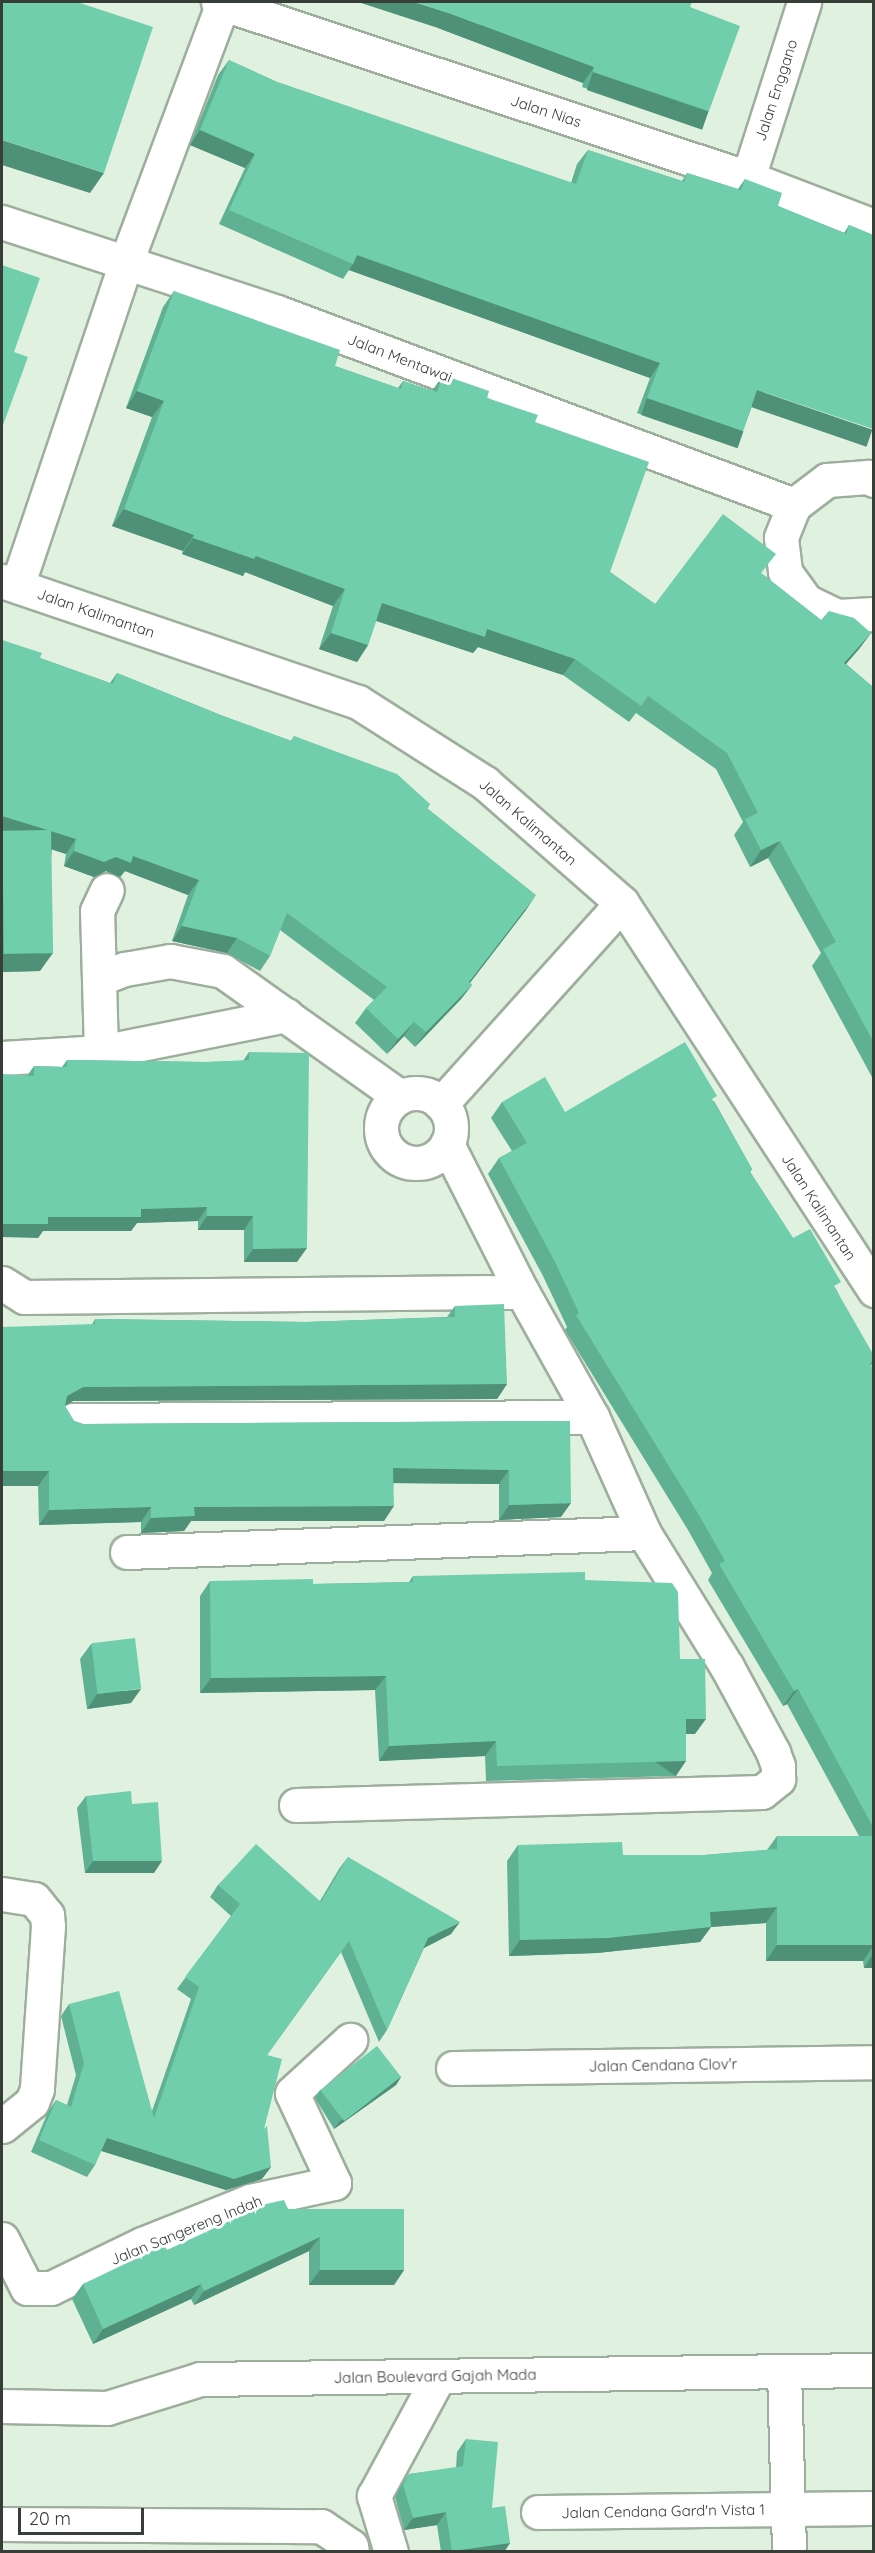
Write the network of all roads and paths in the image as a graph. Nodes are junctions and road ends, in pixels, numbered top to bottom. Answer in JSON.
{"nodes":[{"id":1,"x":220,"y":2,"type":"edge"},
{"id":2,"x":804,"y":2,"type":"edge"},
{"id":3,"x":748,"y":178,"type":"junction"},
{"id":4,"x":2,"y":222,"type":"edge"},
{"id":5,"x":873,"y":226,"type":"edge"},
{"id":6,"x":126,"y":262,"type":"junction"},
{"id":7,"x":873,"y":480,"type":"edge"},
{"id":8,"x":794,"y":506,"type":"junction"},
{"id":9,"x":9,"y":584,"type":"edge"},
{"id":10,"x":873,"y":615,"type":"edge"},
{"id":11,"x":108,"y":890,"type":"dead end"},
{"id":12,"x":622,"y":903,"type":"junction"},
{"id":13,"x":100,"y":978,"type":"junction"},
{"id":14,"x":286,"y":1015,"type":"junction"},
{"id":15,"x":101,"y":1052,"type":"junction"},
{"id":16,"x":2,"y":1058,"type":"edge"},
{"id":17,"x":400,"y":1097,"type":"junction"},
{"id":18,"x":441,"y":1104,"type":"junction"},
{"id":19,"x":447,"y":1144,"type":"junction"},
{"id":20,"x":2,"y":1283,"type":"edge"},
{"id":21,"x":873,"y":1290,"type":"edge"},
{"id":22,"x":522,"y":1292,"type":"junction"},
{"id":23,"x":592,"y":1416,"type":"junction"},
{"id":24,"x":73,"y":1420,"type":"edge"},
{"id":25,"x":644,"y":1533,"type":"junction"},
{"id":26,"x":127,"y":1552,"type":"dead end"},
{"id":27,"x":296,"y":1805,"type":"dead end"},
{"id":28,"x":2,"y":1894,"type":"edge"},
{"id":29,"x":350,"y":2040,"type":"dead end"},
{"id":30,"x":873,"y":2062,"type":"edge"},
{"id":31,"x":453,"y":2068,"type":"dead end"},
{"id":32,"x":2,"y":2126,"type":"edge"},
{"id":33,"x":2,"y":2239,"type":"edge"},
{"id":34,"x":873,"y":2370,"type":"edge"},
{"id":35,"x":784,"y":2372,"type":"junction"},
{"id":36,"x":439,"y":2376,"type":"junction"},
{"id":37,"x":2,"y":2406,"type":"edge"},
{"id":38,"x":873,"y":2508,"type":"edge"},
{"id":39,"x":788,"y":2509,"type":"junction"},
{"id":40,"x":537,"y":2512,"type":"dead end"},
{"id":41,"x":2,"y":2524,"type":"edge"},
{"id":42,"x":390,"y":2550,"type":"edge"},
{"id":43,"x":352,"y":2552,"type":"edge"},
{"id":44,"x":789,"y":2552,"type":"edge"}],
"edges":[{"from":1,"to":3,"type":"street","name":"Jalan Nias"},
{"from":1,"to":6,"type":"street"},
{"from":2,"to":3,"type":"street","name":"Jalan Enggano"},
{"from":3,"to":5,"type":"street","name":"Jalan Nias"},
{"from":4,"to":6,"type":"street","name":"Jalan Mentawai"},
{"from":6,"to":8,"type":"street","name":"Jalan Mentawai"},
{"from":6,"to":9,"type":"street"},
{"from":7,"to":8,"type":"street"},
{"from":8,"to":10,"type":"street"},
{"from":9,"to":12,"type":"street","name":"Jalan Kalimantan"},
{"from":11,"to":13,"type":"street"},
{"from":12,"to":18,"type":"street"},
{"from":12,"to":21,"type":"street","name":"Jalan Kalimantan"},
{"from":13,"to":14,"type":"street"},
{"from":13,"to":15,"type":"street"},
{"from":14,"to":15,"type":"street"},
{"from":14,"to":17,"type":"street"},
{"from":15,"to":16,"type":"street"},
{"from":17,"to":18,"type":"street"},
{"from":17,"to":19,"type":"street"},
{"from":18,"to":19,"type":"street"},
{"from":19,"to":22,"type":"street"},
{"from":20,"to":22,"type":"street"},
{"from":22,"to":23,"type":"street"},
{"from":23,"to":24,"type":"street"},
{"from":23,"to":25,"type":"street"},
{"from":25,"to":26,"type":"street"},
{"from":25,"to":27,"type":"street"},
{"from":28,"to":32,"type":"street"},
{"from":29,"to":33,"type":"street","name":"Jalan Sangereng Indah"},
{"from":30,"to":31,"type":"street","name":"Jalan Cendana Clov'r"},
{"from":34,"to":35,"type":"street","name":"Jalan Boulevard Gajah Mada"},
{"from":35,"to":36,"type":"street","name":"Jalan Boulevard Gajah Mada"},
{"from":35,"to":39,"type":"street"},
{"from":36,"to":37,"type":"street","name":"Jalan Boulevard Gajah Mada"},
{"from":36,"to":42,"type":"street"},
{"from":38,"to":39,"type":"street","name":"Jalan Cendana Gard'n Vista 1"},
{"from":39,"to":40,"type":"street","name":"Jalan Cendana Gard'n Vista 1"},
{"from":39,"to":44,"type":"street"},
{"from":41,"to":43,"type":"street"}]}
